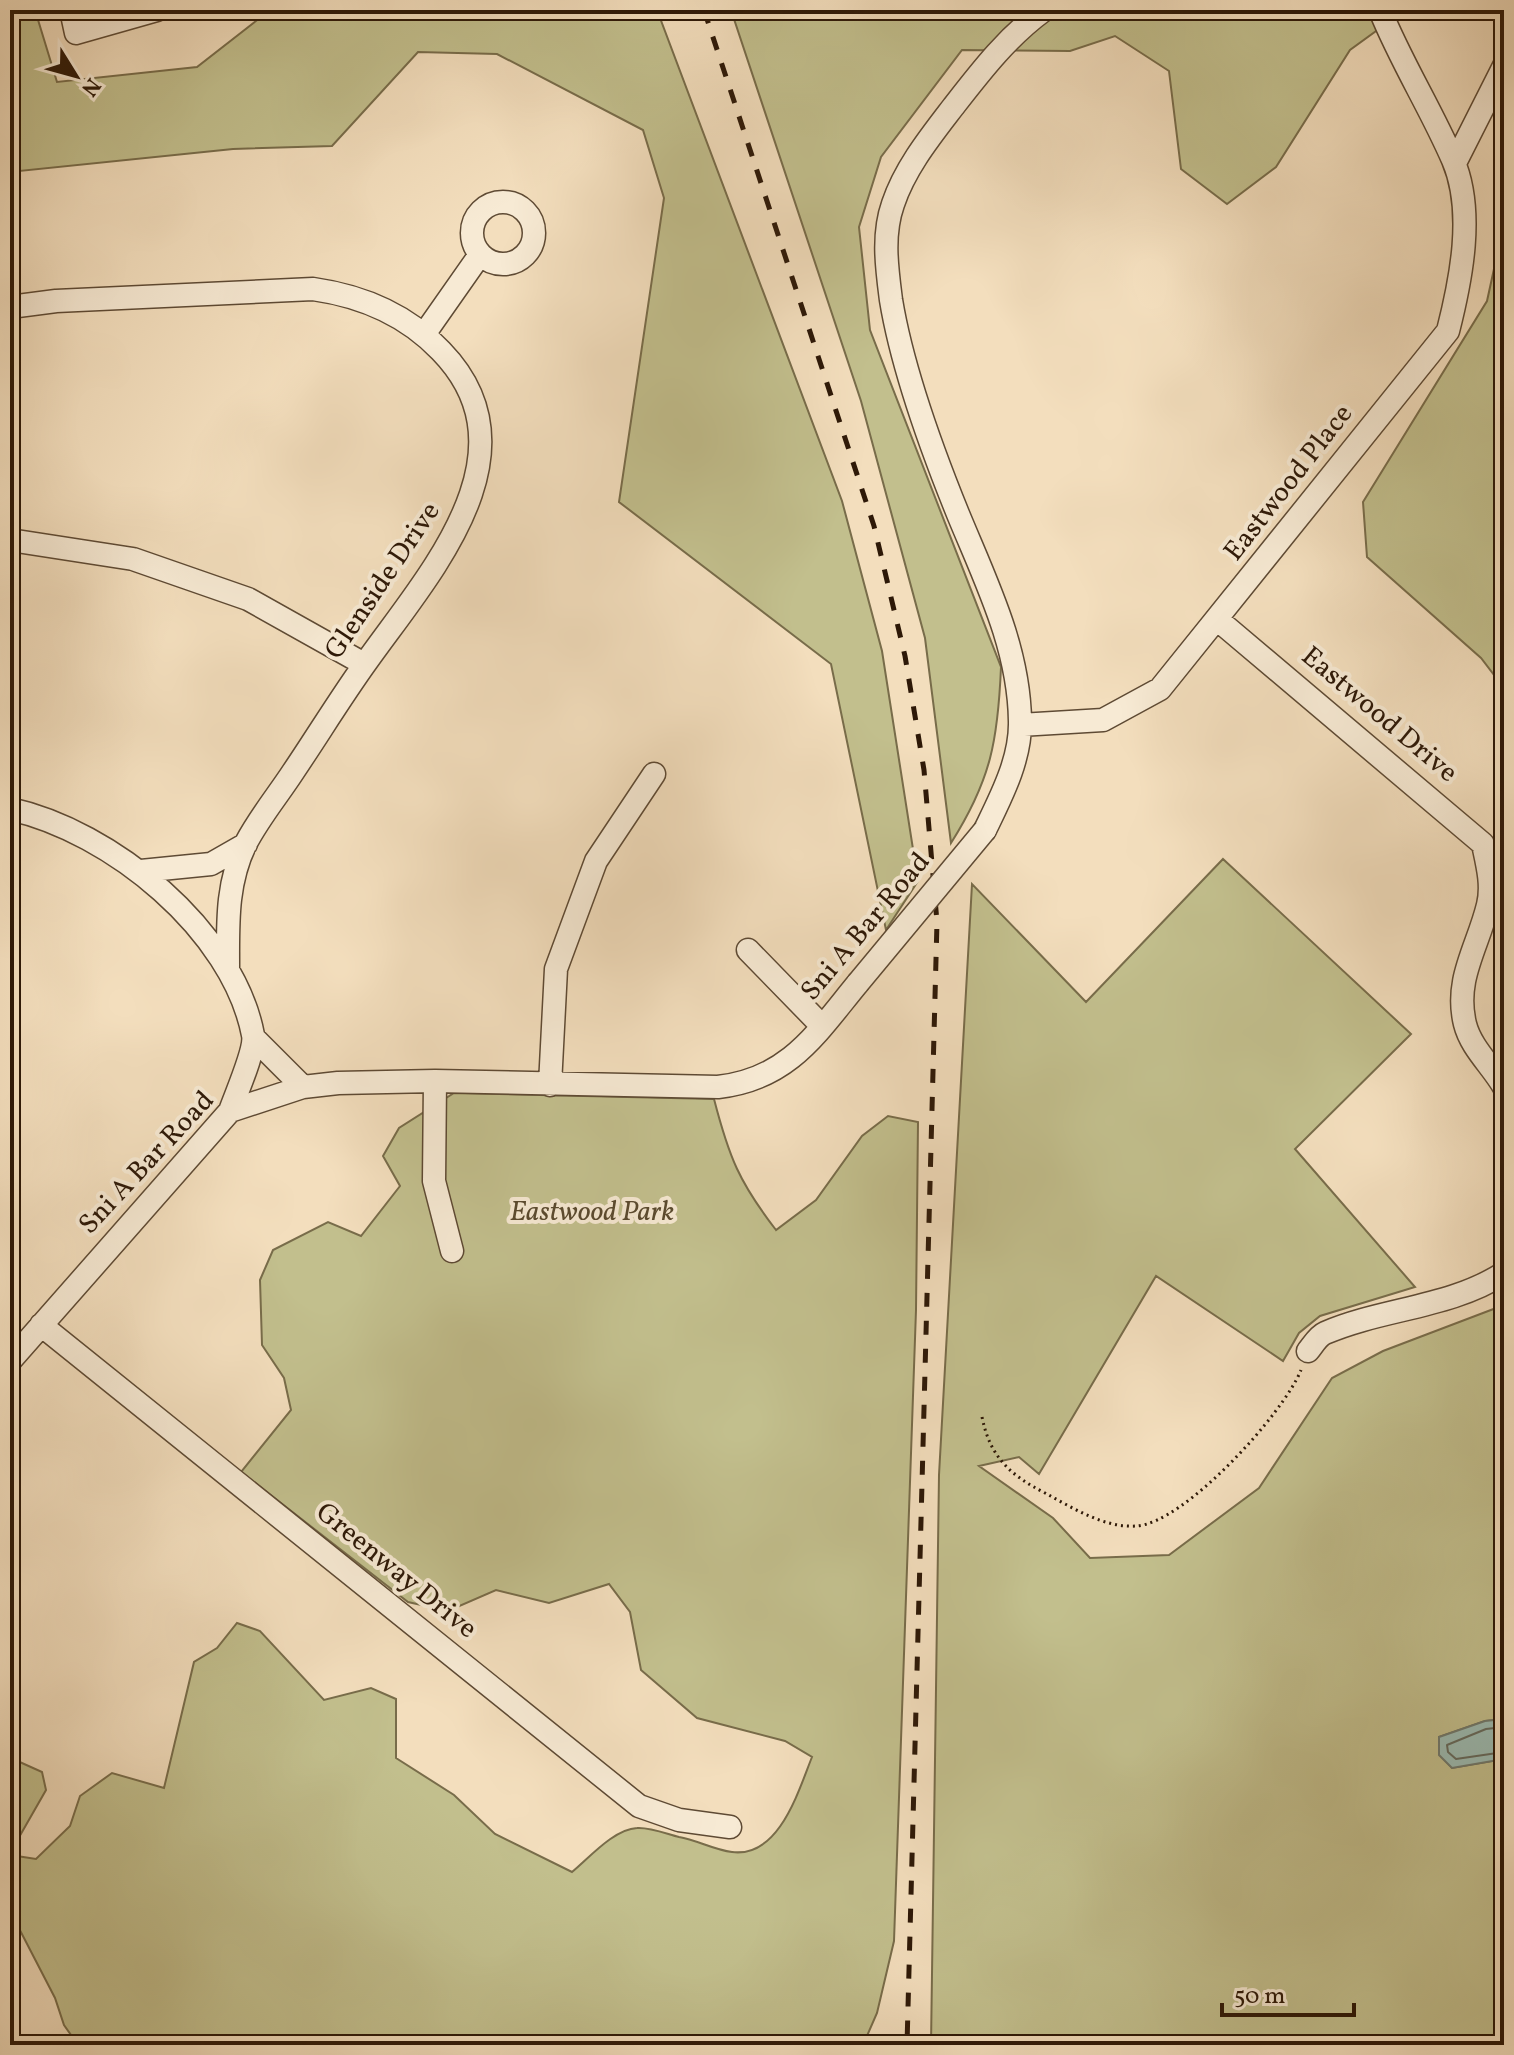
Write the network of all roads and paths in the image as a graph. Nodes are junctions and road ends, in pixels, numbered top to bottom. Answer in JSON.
{"nodes":[{"id":1,"x":71,"y":10,"type":"edge"},
{"id":2,"x":157,"y":10,"type":"edge"},
{"id":3,"x":1044,"y":10,"type":"edge"},
{"id":4,"x":1380,"y":10,"type":"edge"},
{"id":5,"x":1504,"y":66,"type":"edge"},
{"id":6,"x":1455,"y":163,"type":"junction"},
{"id":7,"x":479,"y":256,"type":"dead end"},
{"id":8,"x":10,"y":307,"type":"edge"},
{"id":9,"x":425,"y":333,"type":"junction"},
{"id":10,"x":10,"y":540,"type":"edge"},
{"id":11,"x":1218,"y":620,"type":"junction"},
{"id":12,"x":364,"y":664,"type":"junction"},
{"id":13,"x":1020,"y":725,"type":"junction"},
{"id":14,"x":654,"y":774,"type":"dead end"},
{"id":15,"x":10,"y":809,"type":"edge"},
{"id":16,"x":246,"y":844,"type":"junction"},
{"id":17,"x":141,"y":871,"type":"junction"},
{"id":18,"x":748,"y":950,"type":"dead end"},
{"id":19,"x":228,"y":968,"type":"junction"},
{"id":20,"x":822,"y":1026,"type":"junction"},
{"id":21,"x":254,"y":1038,"type":"junction"},
{"id":22,"x":435,"y":1081,"type":"junction"},
{"id":23,"x":550,"y":1085,"type":"junction"},
{"id":24,"x":303,"y":1087,"type":"junction"},
{"id":25,"x":1504,"y":1087,"type":"edge"},
{"id":26,"x":230,"y":1111,"type":"junction"},
{"id":27,"x":452,"y":1251,"type":"dead end"},
{"id":28,"x":1504,"y":1273,"type":"edge"},
{"id":29,"x":41,"y":1325,"type":"junction"},
{"id":30,"x":1308,"y":1351,"type":"joint"},
{"id":31,"x":10,"y":1361,"type":"edge"},
{"id":32,"x":982,"y":1417,"type":"dead end"},
{"id":33,"x":730,"y":1827,"type":"dead end"},
{"id":34,"x":1504,"y":2030,"type":"edge"},
{"id":35,"x":1474,"y":2045,"type":"edge"}],
"edges":[{"from":1,"to":2,"type":"street"},
{"from":3,"to":13,"type":"street","name":"Sni A Bar Road"},
{"from":4,"to":6,"type":"street"},
{"from":5,"to":6,"type":"street"},
{"from":6,"to":11,"type":"street","name":"Eastwood Place"},
{"from":7,"to":9,"type":"street"},
{"from":8,"to":9,"type":"street","name":"Glenside Drive"},
{"from":9,"to":12,"type":"street","name":"Glenside Drive"},
{"from":10,"to":12,"type":"street"},
{"from":11,"to":13,"type":"street","name":"Eastwood Place"},
{"from":11,"to":25,"type":"street","name":"Eastwood Drive"},
{"from":12,"to":16,"type":"street","name":"Glenside Drive"},
{"from":13,"to":20,"type":"street","name":"Sni A Bar Road","bridge":true},
{"from":14,"to":23,"type":"street"},
{"from":15,"to":17,"type":"street"},
{"from":16,"to":17,"type":"street","name":"Glenside Drive"},
{"from":16,"to":19,"type":"street","name":"Glenside Drive"},
{"from":17,"to":19,"type":"street"},
{"from":18,"to":20,"type":"street"},
{"from":19,"to":21,"type":"street"},
{"from":20,"to":23,"type":"street","name":"Sni A Bar Road"},
{"from":21,"to":24,"type":"street"},
{"from":21,"to":26,"type":"street"},
{"from":22,"to":23,"type":"street","name":"Sni A Bar Road"},
{"from":22,"to":24,"type":"street","name":"Sni A Bar Road"},
{"from":22,"to":27,"type":"street"},
{"from":24,"to":26,"type":"street","name":"Sni A Bar Road"},
{"from":26,"to":29,"type":"street","name":"Sni A Bar Road"},
{"from":28,"to":30,"type":"street"},
{"from":29,"to":31,"type":"street","name":"Sni A Bar Road"},
{"from":29,"to":33,"type":"street","name":"Greenway Drive"},
{"from":30,"to":32,"type":"path"},
{"from":34,"to":35,"type":"path"}]}
